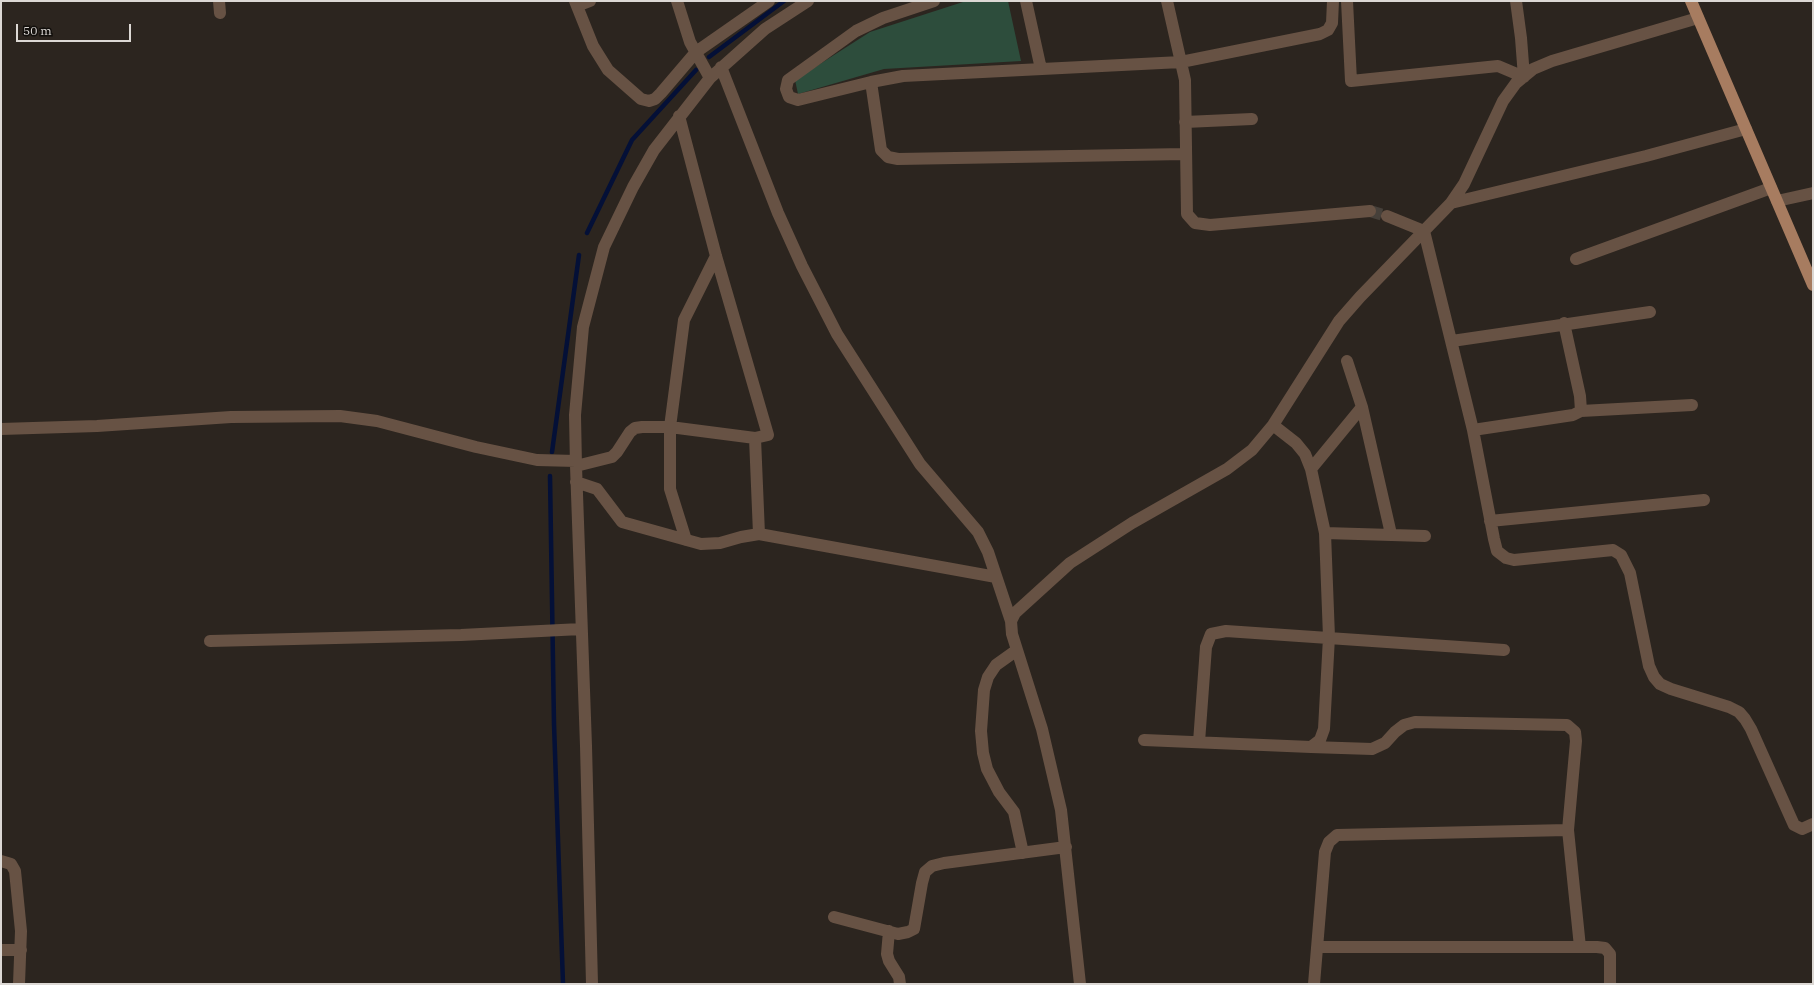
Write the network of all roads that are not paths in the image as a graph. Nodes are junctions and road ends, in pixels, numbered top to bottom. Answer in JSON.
{"nodes":[{"id":1,"x":590,"y":1,"type":"edge"},
{"id":2,"x":677,"y":1,"type":"edge"},
{"id":3,"x":769,"y":1,"type":"edge"},
{"id":4,"x":808,"y":1,"type":"edge"},
{"id":5,"x":934,"y":1,"type":"edge"},
{"id":6,"x":1026,"y":1,"type":"edge"},
{"id":7,"x":1167,"y":1,"type":"edge"},
{"id":8,"x":1333,"y":1,"type":"edge"},
{"id":9,"x":1347,"y":1,"type":"edge"},
{"id":10,"x":1516,"y":1,"type":"edge"},
{"id":11,"x":1691,"y":1,"type":"edge"},
{"id":12,"x":576,"y":4,"type":"edge"},
{"id":13,"x":1698,"y":18,"type":"junction"},
{"id":14,"x":696,"y":52,"type":"junction"},
{"id":15,"x":1181,"y":62,"type":"junction"},
{"id":16,"x":721,"y":67,"type":"junction"},
{"id":17,"x":1041,"y":69,"type":"junction"},
{"id":18,"x":1524,"y":77,"type":"junction"},
{"id":19,"x":710,"y":78,"type":"junction"},
{"id":20,"x":871,"y":82,"type":"junction"},
{"id":21,"x":679,"y":116,"type":"junction"},
{"id":22,"x":1252,"y":119,"type":"dead end"},
{"id":23,"x":1185,"y":122,"type":"junction"},
{"id":24,"x":1746,"y":129,"type":"junction"},
{"id":25,"x":1185,"y":154,"type":"junction"},
{"id":26,"x":1771,"y":188,"type":"junction"},
{"id":27,"x":1813,"y":193,"type":"edge"},
{"id":28,"x":1777,"y":201,"type":"junction"},
{"id":29,"x":1450,"y":203,"type":"junction"},
{"id":30,"x":1370,"y":211,"type":"tunnel mouth"},
{"id":31,"x":1387,"y":216,"type":"tunnel mouth"},
{"id":32,"x":1424,"y":231,"type":"junction"},
{"id":33,"x":716,"y":256,"type":"junction"},
{"id":34,"x":1576,"y":259,"type":"dead end"},
{"id":35,"x":1813,"y":285,"type":"edge"},
{"id":36,"x":1650,"y":312,"type":"dead end"},
{"id":37,"x":1564,"y":323,"type":"junction"},
{"id":38,"x":1452,"y":340,"type":"junction"},
{"id":39,"x":1347,"y":361,"type":"dead end"},
{"id":40,"x":1692,"y":405,"type":"dead end"},
{"id":41,"x":1362,"y":407,"type":"junction"},
{"id":42,"x":1581,"y":411,"type":"junction"},
{"id":43,"x":1273,"y":425,"type":"junction"},
{"id":44,"x":670,"y":427,"type":"junction"},
{"id":45,"x":1,"y":429,"type":"edge"},
{"id":46,"x":1473,"y":430,"type":"junction"},
{"id":47,"x":755,"y":438,"type":"junction"},
{"id":48,"x":576,"y":463,"type":"junction"},
{"id":49,"x":1311,"y":469,"type":"junction"},
{"id":50,"x":576,"y":482,"type":"junction"},
{"id":51,"x":1704,"y":500,"type":"dead end"},
{"id":52,"x":1490,"y":521,"type":"junction"},
{"id":53,"x":1325,"y":533,"type":"junction"},
{"id":54,"x":759,"y":534,"type":"junction"},
{"id":55,"x":1391,"y":534,"type":"junction"},
{"id":56,"x":1425,"y":536,"type":"dead end"},
{"id":57,"x":686,"y":540,"type":"junction"},
{"id":58,"x":996,"y":577,"type":"junction"},
{"id":59,"x":1011,"y":621,"type":"junction"},
{"id":60,"x":582,"y":629,"type":"junction"},
{"id":61,"x":1329,"y":637,"type":"junction"},
{"id":62,"x":210,"y":641,"type":"dead end"},
{"id":63,"x":1017,"y":650,"type":"junction"},
{"id":64,"x":1504,"y":650,"type":"dead end"},
{"id":65,"x":1144,"y":740,"type":"dead end"},
{"id":66,"x":1199,"y":742,"type":"junction"},
{"id":67,"x":1311,"y":747,"type":"junction"},
{"id":68,"x":1813,"y":824,"type":"edge"},
{"id":69,"x":1568,"y":830,"type":"junction"},
{"id":70,"x":1066,"y":847,"type":"junction"},
{"id":71,"x":1023,"y":853,"type":"junction"},
{"id":72,"x":1,"y":861,"type":"edge"},
{"id":73,"x":834,"y":918,"type":"dead end"},
{"id":74,"x":889,"y":932,"type":"junction"},
{"id":75,"x":1317,"y":947,"type":"junction"},
{"id":76,"x":1580,"y":947,"type":"junction"},
{"id":77,"x":1,"y":950,"type":"edge"},
{"id":78,"x":21,"y":950,"type":"junction"},
{"id":79,"x":19,"y":984,"type":"edge"},
{"id":80,"x":592,"y":984,"type":"edge"},
{"id":81,"x":900,"y":984,"type":"edge"},
{"id":82,"x":1080,"y":984,"type":"edge"},
{"id":83,"x":1314,"y":984,"type":"edge"},
{"id":84,"x":1610,"y":984,"type":"edge"}],
"edges":[{"from":1,"to":12,"type":"street"},
{"from":2,"to":14,"type":"street"},
{"from":3,"to":14,"type":"street"},
{"from":4,"to":16,"type":"street"},
{"from":5,"to":20,"type":"street"},
{"from":6,"to":17,"type":"street"},
{"from":7,"to":15,"type":"street"},
{"from":8,"to":15,"type":"street"},
{"from":9,"to":18,"type":"street"},
{"from":10,"to":18,"type":"street"},
{"from":11,"to":13,"type":"main road"},
{"from":12,"to":14,"type":"street"},
{"from":13,"to":18,"type":"street"},
{"from":13,"to":24,"type":"main road"},
{"from":14,"to":19,"type":"street"},
{"from":15,"to":17,"type":"street"},
{"from":15,"to":23,"type":"street"},
{"from":16,"to":19,"type":"street"},
{"from":16,"to":58,"type":"street"},
{"from":17,"to":20,"type":"street"},
{"from":18,"to":29,"type":"street"},
{"from":19,"to":21,"type":"street"},
{"from":20,"to":25,"type":"street"},
{"from":21,"to":33,"type":"street"},
{"from":21,"to":48,"type":"street"},
{"from":22,"to":23,"type":"street"},
{"from":23,"to":25,"type":"street"},
{"from":24,"to":26,"type":"main road"},
{"from":24,"to":29,"type":"street"},
{"from":25,"to":30,"type":"street"},
{"from":26,"to":28,"type":"main road"},
{"from":26,"to":34,"type":"street"},
{"from":27,"to":28,"type":"street"},
{"from":28,"to":35,"type":"main road"},
{"from":29,"to":32,"type":"street"},
{"from":31,"to":32,"type":"street"},
{"from":32,"to":38,"type":"street"},
{"from":32,"to":43,"type":"street"},
{"from":33,"to":44,"type":"street"},
{"from":33,"to":47,"type":"street"},
{"from":36,"to":37,"type":"street"},
{"from":37,"to":38,"type":"street"},
{"from":37,"to":42,"type":"street"},
{"from":38,"to":46,"type":"street"},
{"from":39,"to":41,"type":"street"},
{"from":40,"to":42,"type":"street"},
{"from":41,"to":49,"type":"street"},
{"from":41,"to":55,"type":"street"},
{"from":42,"to":46,"type":"street"},
{"from":43,"to":49,"type":"street"},
{"from":43,"to":59,"type":"street"},
{"from":44,"to":47,"type":"street"},
{"from":44,"to":48,"type":"street"},
{"from":44,"to":57,"type":"street"},
{"from":45,"to":48,"type":"street"},
{"from":46,"to":52,"type":"street"},
{"from":47,"to":54,"type":"street"},
{"from":48,"to":50,"type":"street"},
{"from":49,"to":53,"type":"street"},
{"from":50,"to":57,"type":"street"},
{"from":50,"to":60,"type":"street"},
{"from":51,"to":52,"type":"street"},
{"from":52,"to":68,"type":"street"},
{"from":53,"to":55,"type":"street"},
{"from":53,"to":61,"type":"street"},
{"from":54,"to":57,"type":"street"},
{"from":54,"to":58,"type":"street"},
{"from":55,"to":56,"type":"street"},
{"from":58,"to":59,"type":"street"},
{"from":59,"to":63,"type":"street"},
{"from":60,"to":62,"type":"street"},
{"from":60,"to":80,"type":"street"},
{"from":61,"to":64,"type":"street"},
{"from":61,"to":66,"type":"street"},
{"from":61,"to":67,"type":"street"},
{"from":63,"to":70,"type":"street"},
{"from":63,"to":71,"type":"street"},
{"from":65,"to":66,"type":"street"},
{"from":66,"to":67,"type":"street"},
{"from":67,"to":69,"type":"street"},
{"from":69,"to":75,"type":"street"},
{"from":69,"to":76,"type":"street"},
{"from":70,"to":71,"type":"street"},
{"from":70,"to":82,"type":"street"},
{"from":71,"to":74,"type":"street"},
{"from":72,"to":78,"type":"street"},
{"from":73,"to":74,"type":"street"},
{"from":74,"to":81,"type":"street"},
{"from":75,"to":76,"type":"street"},
{"from":75,"to":83,"type":"street"},
{"from":76,"to":84,"type":"street"},
{"from":77,"to":78,"type":"street"},
{"from":78,"to":79,"type":"street"}]}
